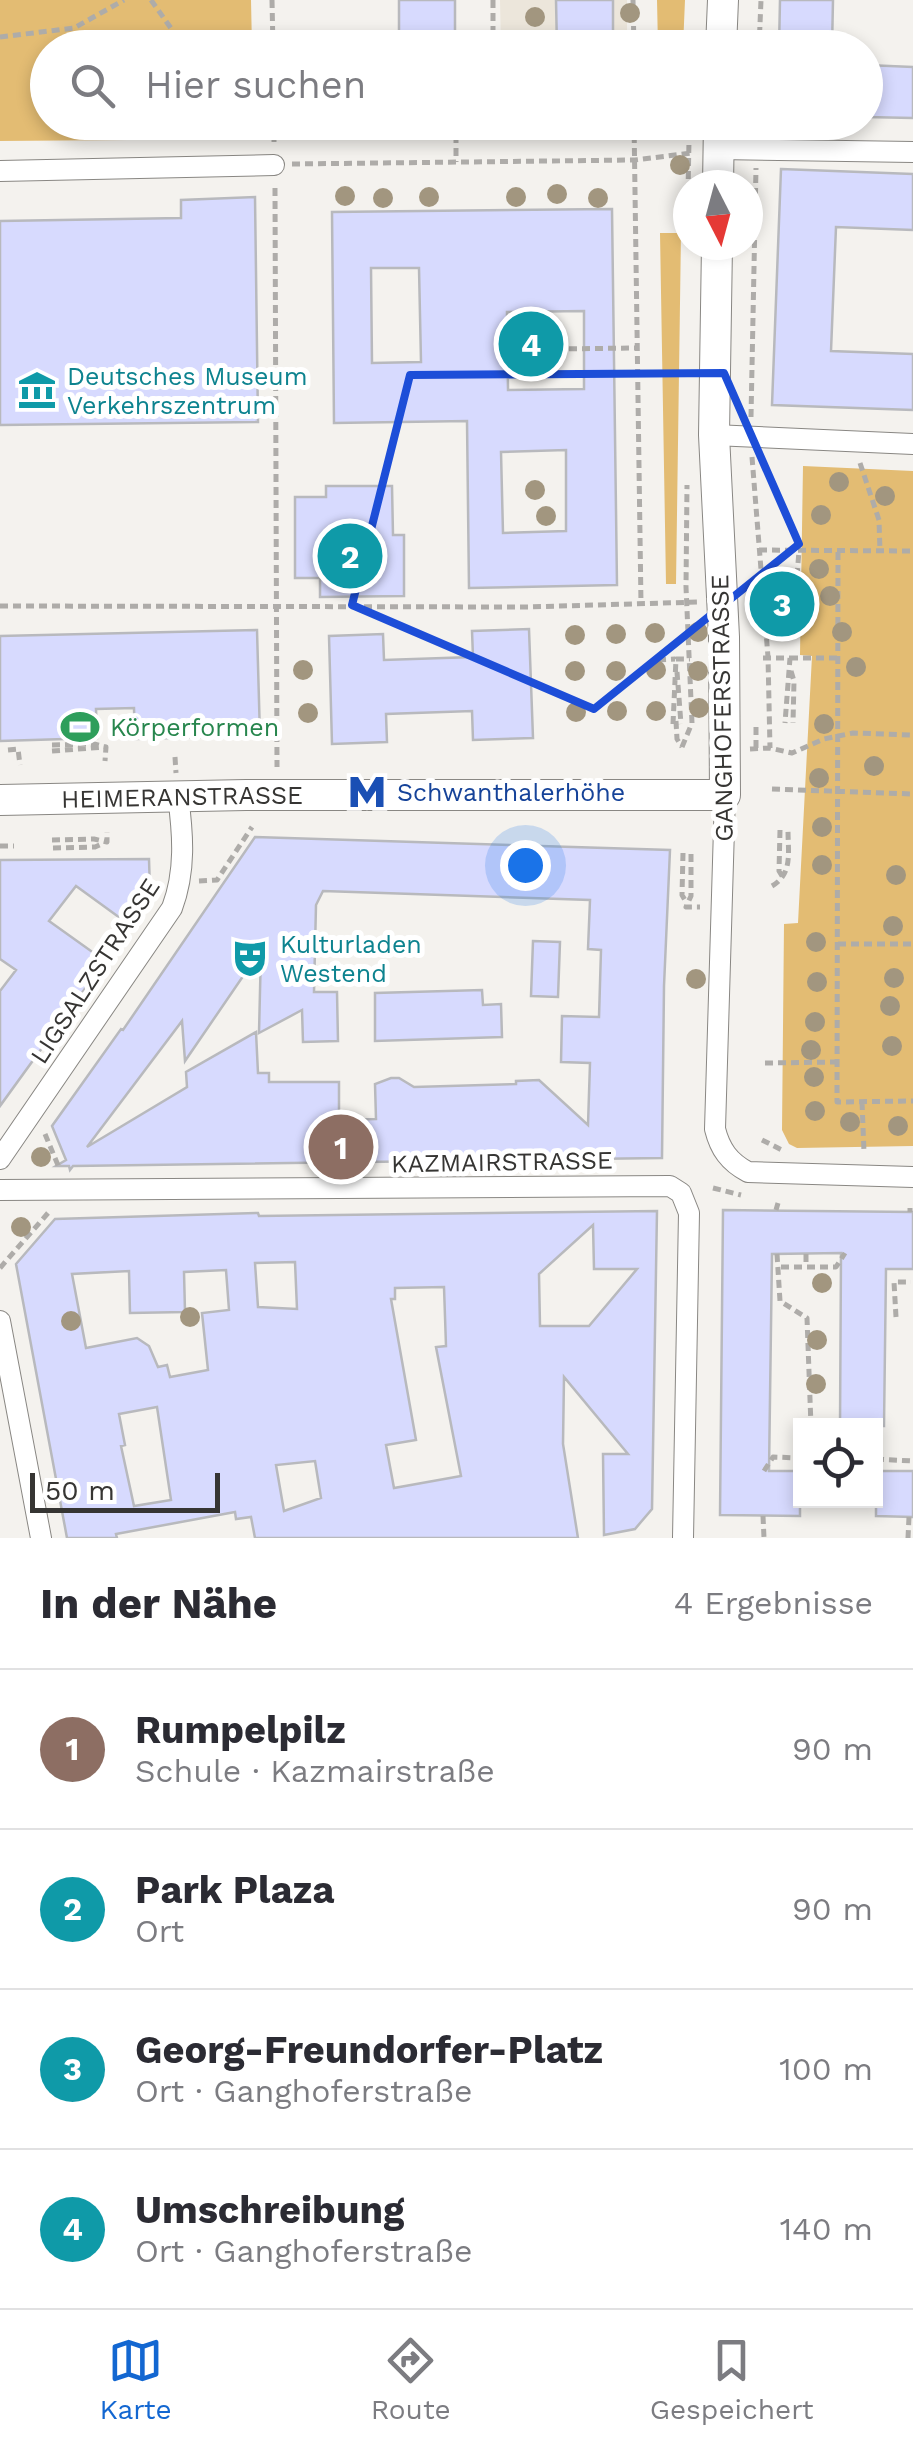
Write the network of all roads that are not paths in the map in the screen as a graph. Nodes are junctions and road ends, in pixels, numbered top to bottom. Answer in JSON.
{"nodes":[{"id":1,"x":723,"y":0,"type":"edge"},
{"id":2,"x":722,"y":30,"type":"edge"},
{"id":3,"x":719,"y":140,"type":"edge"},
{"id":4,"x":732,"y":140,"type":"edge"},
{"id":5,"x":913,"y":152,"type":"edge"},
{"id":6,"x":274,"y":164,"type":"road end"},
{"id":7,"x":718,"y":170,"type":"edge"},
{"id":8,"x":0,"y":171,"type":"edge"},
{"id":9,"x":717,"y":260,"type":"edge"},
{"id":10,"x":714,"y":435,"type":"junction"},
{"id":11,"x":913,"y":444,"type":"edge"},
{"id":12,"x":726,"y":795,"type":"junction"},
{"id":13,"x":178,"y":796,"type":"junction"},
{"id":14,"x":0,"y":800,"type":"edge"},
{"id":15,"x":0,"y":1159,"type":"edge"},
{"id":16,"x":913,"y":1177,"type":"edge"},
{"id":17,"x":0,"y":1190,"type":"edge"},
{"id":18,"x":0,"y":1321,"type":"edge"},
{"id":19,"x":40,"y":1538,"type":"edge"},
{"id":20,"x":682,"y":1538,"type":"edge"}],
"edges":[{"from":1,"to":2,"type":"street"},
{"from":3,"to":7,"type":"street"},
{"from":4,"to":5,"type":"street"},
{"from":6,"to":8,"type":"street"},
{"from":9,"to":10,"type":"street","name":"GANGHOFERSTRASSE"},
{"from":10,"to":11,"type":"street"},
{"from":10,"to":12,"type":"street","name":"GANGHOFERSTRASSE"},
{"from":12,"to":13,"type":"street","name":"HEIMERANSTRASSE"},
{"from":12,"to":16,"type":"street","name":"GANGHOFERSTRASSE"},
{"from":13,"to":14,"type":"street","name":"HEIMERANSTRASSE"},
{"from":13,"to":15,"type":"street","name":"LIGSALZSTRASSE"},
{"from":17,"to":20,"type":"street","name":"KAZMAIRSTRASSE"},
{"from":18,"to":19,"type":"street"}]}
